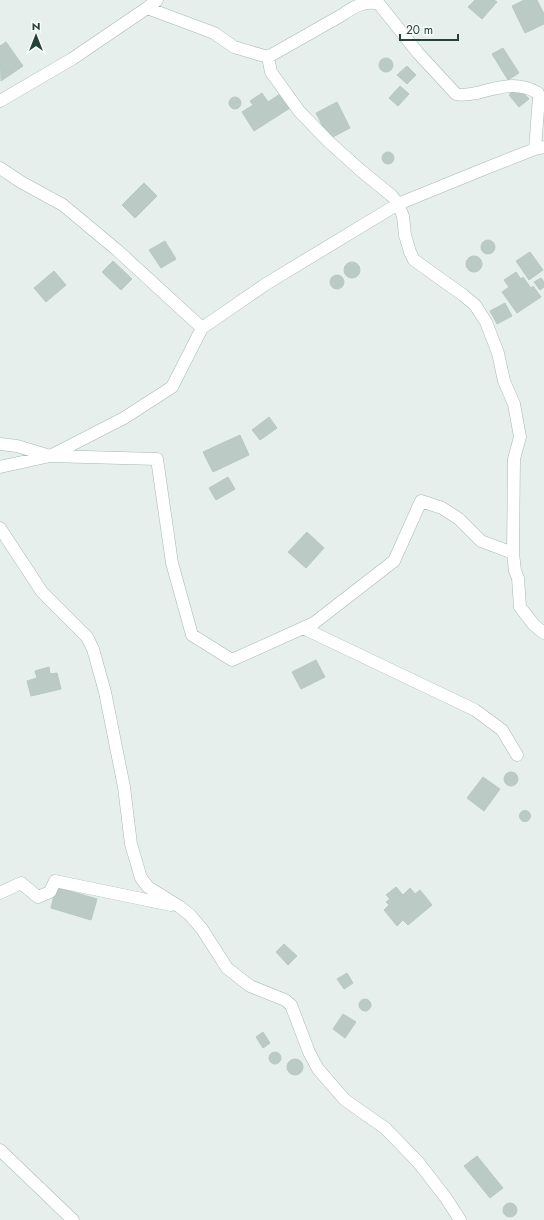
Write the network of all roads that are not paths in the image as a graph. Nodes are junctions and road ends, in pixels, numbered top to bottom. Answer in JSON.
{"nodes":[{"id":1,"x":157,"y":0,"type":"edge"},
{"id":2,"x":147,"y":8,"type":"junction"},
{"id":3,"x":268,"y":57,"type":"junction"},
{"id":4,"x":0,"y":102,"type":"edge"},
{"id":5,"x":540,"y":148,"type":"edge"},
{"id":6,"x":0,"y":168,"type":"edge"},
{"id":7,"x":398,"y":204,"type":"junction"},
{"id":8,"x":202,"y":328,"type":"junction"},
{"id":9,"x":0,"y":444,"type":"edge"},
{"id":10,"x":50,"y":456,"type":"junction"},
{"id":11,"x":0,"y":467,"type":"edge"},
{"id":12,"x":0,"y":528,"type":"edge"},
{"id":13,"x":513,"y":553,"type":"junction"},
{"id":14,"x":303,"y":628,"type":"junction"},
{"id":15,"x":544,"y":633,"type":"edge"},
{"id":16,"x":517,"y":755,"type":"dead end"},
{"id":17,"x":0,"y":893,"type":"edge"},
{"id":18,"x":180,"y":907,"type":"junction"},
{"id":19,"x":0,"y":1150,"type":"edge"},
{"id":20,"x":73,"y":1220,"type":"edge"},
{"id":21,"x":460,"y":1220,"type":"edge"}],
"edges":[{"from":1,"to":2,"type":"street"},
{"from":2,"to":3,"type":"street"},
{"from":2,"to":4,"type":"street"},
{"from":3,"to":5,"type":"street"},
{"from":3,"to":7,"type":"street"},
{"from":5,"to":7,"type":"street"},
{"from":6,"to":8,"type":"street"},
{"from":7,"to":8,"type":"street"},
{"from":7,"to":13,"type":"street"},
{"from":8,"to":10,"type":"street"},
{"from":9,"to":10,"type":"street"},
{"from":10,"to":11,"type":"street"},
{"from":10,"to":14,"type":"street"},
{"from":12,"to":18,"type":"street"},
{"from":13,"to":14,"type":"street"},
{"from":13,"to":15,"type":"street"},
{"from":14,"to":16,"type":"street"},
{"from":17,"to":18,"type":"street"},
{"from":18,"to":21,"type":"street"},
{"from":19,"to":20,"type":"street"}]}
